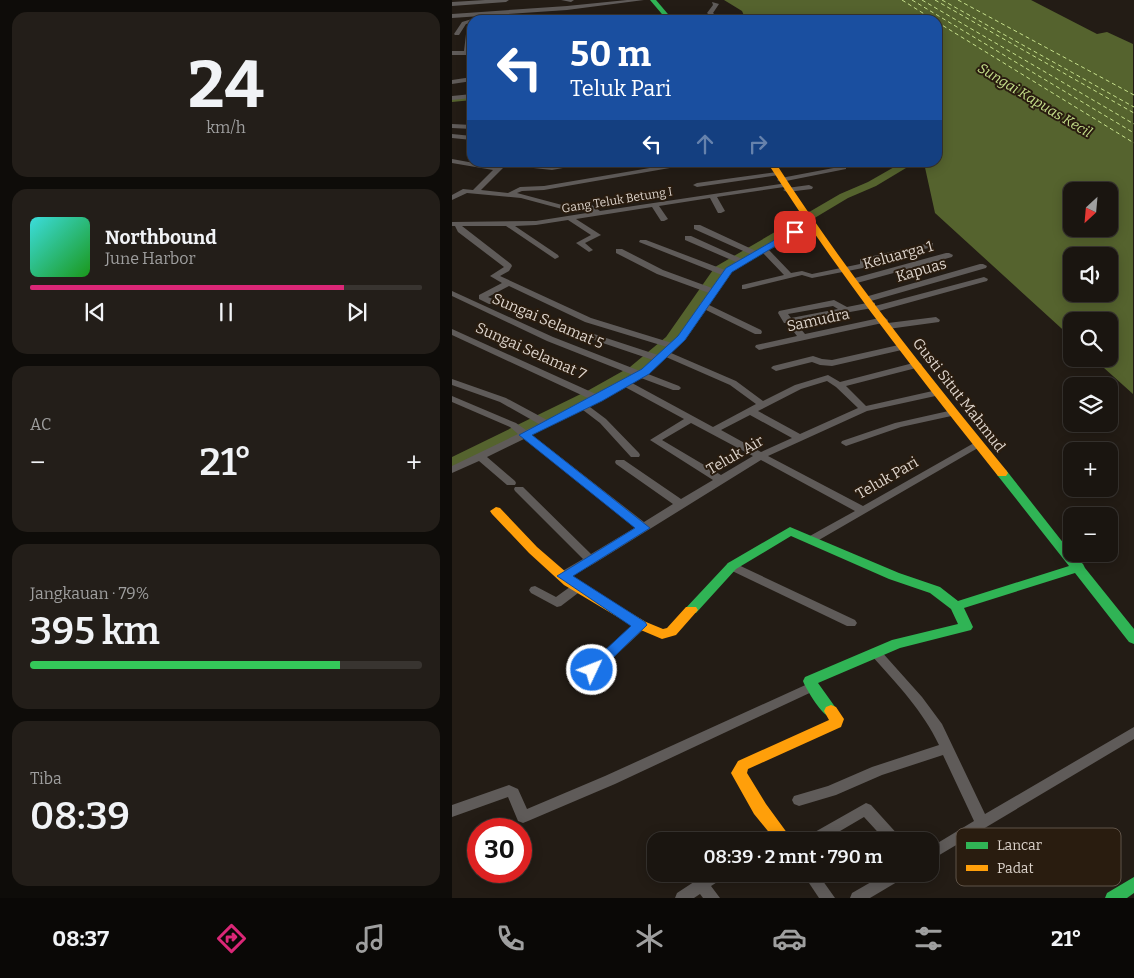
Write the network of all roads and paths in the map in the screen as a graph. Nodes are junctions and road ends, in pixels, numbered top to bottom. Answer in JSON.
{"nodes":[{"id":1,"x":506,"y":0,"type":"edge"},
{"id":2,"x":564,"y":0,"type":"edge"},
{"id":3,"x":571,"y":0,"type":"edge"},
{"id":4,"x":641,"y":0,"type":"edge"},
{"id":5,"x":653,"y":0,"type":"edge"},
{"id":6,"x":714,"y":3,"type":"dead end"},
{"id":7,"x":452,"y":4,"type":"edge"},
{"id":8,"x":543,"y":9,"type":"junction"},
{"id":9,"x":500,"y":15,"type":"edge"},
{"id":10,"x":545,"y":15,"type":"edge"},
{"id":11,"x":666,"y":15,"type":"edge"},
{"id":12,"x":712,"y":15,"type":"edge"},
{"id":13,"x":452,"y":16,"type":"edge"},
{"id":14,"x":467,"y":18,"type":"edge"},
{"id":15,"x":467,"y":21,"type":"edge"},
{"id":16,"x":455,"y":34,"type":"edge"},
{"id":17,"x":452,"y":53,"type":"edge"},
{"id":18,"x":467,"y":53,"type":"edge"},
{"id":19,"x":467,"y":80,"type":"edge"},
{"id":20,"x":452,"y":82,"type":"edge"},
{"id":21,"x":467,"y":96,"type":"edge"},
{"id":22,"x":452,"y":98,"type":"edge"},
{"id":23,"x":452,"y":126,"type":"edge"},
{"id":24,"x":467,"y":127,"type":"edge"},
{"id":25,"x":452,"y":136,"type":"edge"},
{"id":26,"x":467,"y":138,"type":"edge"},
{"id":27,"x":452,"y":161,"type":"edge"},
{"id":28,"x":467,"y":164,"type":"edge"},
{"id":29,"x":486,"y":167,"type":"edge"},
{"id":30,"x":542,"y":167,"type":"edge"},
{"id":31,"x":559,"y":167,"type":"edge"},
{"id":32,"x":671,"y":167,"type":"edge"},
{"id":33,"x":773,"y":167,"type":"edge"},
{"id":34,"x":844,"y":168,"type":"dead end"},
{"id":35,"x":498,"y":169,"type":"joint"},
{"id":36,"x":782,"y":182,"type":"junction"},
{"id":37,"x":697,"y":185,"type":"dead end"},
{"id":38,"x":452,"y":188,"type":"edge"},
{"id":39,"x":809,"y":188,"type":"dead end"},
{"id":40,"x":466,"y":191,"type":"junction"},
{"id":41,"x":476,"y":191,"type":"junction"},
{"id":42,"x":509,"y":195,"type":"junction"},
{"id":43,"x":713,"y":197,"type":"junction"},
{"id":44,"x":452,"y":198,"type":"edge"},
{"id":45,"x":656,"y":206,"type":"junction"},
{"id":46,"x":630,"y":209,"type":"junction"},
{"id":47,"x":721,"y":211,"type":"dead end"},
{"id":48,"x":599,"y":214,"type":"junction"},
{"id":49,"x":636,"y":217,"type":"dead end"},
{"id":50,"x":571,"y":219,"type":"junction"},
{"id":51,"x":664,"y":219,"type":"dead end"},
{"id":52,"x":455,"y":224,"type":"edge"},
{"id":53,"x":509,"y":224,"type":"junction"},
{"id":54,"x":810,"y":224,"type":"junction"},
{"id":55,"x":697,"y":227,"type":"dead end"},
{"id":56,"x":688,"y":238,"type":"dead end"},
{"id":57,"x":643,"y":242,"type":"dead end"},
{"id":58,"x":930,"y":245,"type":"dead end"},
{"id":59,"x":589,"y":250,"type":"dead end"},
{"id":60,"x":619,"y":251,"type":"dead end"},
{"id":61,"x":755,"y":251,"type":"junction"},
{"id":62,"x":949,"y":255,"type":"dead end"},
{"id":63,"x":555,"y":256,"type":"dead end"},
{"id":64,"x":738,"y":259,"type":"junction"},
{"id":65,"x":983,"y":266,"type":"dead end"},
{"id":66,"x":846,"y":270,"type":"junction"},
{"id":67,"x":720,"y":272,"type":"junction"},
{"id":68,"x":789,"y":276,"type":"junction"},
{"id":69,"x":984,"y":278,"type":"dead end"},
{"id":70,"x":854,"y":281,"type":"junction"},
{"id":71,"x":508,"y":283,"type":"junction"},
{"id":72,"x":745,"y":287,"type":"dead end"},
{"id":73,"x":708,"y":289,"type":"junction"},
{"id":74,"x":452,"y":293,"type":"edge"},
{"id":75,"x":872,"y":304,"type":"junction"},
{"id":76,"x":703,"y":306,"type":"junction"},
{"id":77,"x":481,"y":307,"type":"junction"},
{"id":78,"x":936,"y":320,"type":"dead end"},
{"id":79,"x":886,"y":323,"type":"junction"},
{"id":80,"x":452,"y":332,"type":"edge"},
{"id":81,"x":758,"y":332,"type":"dead end"},
{"id":82,"x":591,"y":336,"type":"dead end"},
{"id":83,"x":803,"y":337,"type":"junction"},
{"id":84,"x":758,"y":346,"type":"dead end"},
{"id":85,"x":903,"y":347,"type":"junction"},
{"id":86,"x":662,"y":353,"type":"junction"},
{"id":87,"x":917,"y":365,"type":"junction"},
{"id":88,"x":776,"y":368,"type":"dead end"},
{"id":89,"x":634,"y":372,"type":"junction"},
{"id":90,"x":452,"y":382,"type":"edge"},
{"id":91,"x":625,"y":383,"type":"junction"},
{"id":92,"x":839,"y":385,"type":"junction"},
{"id":93,"x":676,"y":388,"type":"dead end"},
{"id":94,"x":937,"y":393,"type":"junction"},
{"id":95,"x":593,"y":395,"type":"junction"},
{"id":96,"x":452,"y":399,"type":"edge"},
{"id":97,"x":763,"y":405,"type":"junction"},
{"id":98,"x":583,"y":406,"type":"junction"},
{"id":99,"x":864,"y":409,"type":"junction"},
{"id":100,"x":752,"y":412,"type":"junction"},
{"id":101,"x":953,"y":413,"type":"junction"},
{"id":102,"x":692,"y":418,"type":"junction"},
{"id":103,"x":541,"y":420,"type":"junction"},
{"id":104,"x":519,"y":430,"type":"junction"},
{"id":105,"x":714,"y":430,"type":"junction"},
{"id":106,"x":799,"y":438,"type":"junction"},
{"id":107,"x":846,"y":443,"type":"dead end"},
{"id":108,"x":978,"y":444,"type":"junction"},
{"id":109,"x":635,"y":455,"type":"dead end"},
{"id":110,"x":480,"y":456,"type":"junction"},
{"id":111,"x":760,"y":456,"type":"junction"},
{"id":112,"x":620,"y":462,"type":"dead end"},
{"id":113,"x":452,"y":470,"type":"edge"},
{"id":114,"x":721,"y":480,"type":"junction"},
{"id":115,"x":682,"y":504,"type":"junction"},
{"id":116,"x":496,"y":511,"type":"dead end"},
{"id":117,"x":863,"y":511,"type":"junction"},
{"id":118,"x":644,"y":528,"type":"junction"},
{"id":119,"x":812,"y":540,"type":"junction"},
{"id":120,"x":591,"y":560,"type":"junction"},
{"id":121,"x":732,"y":566,"type":"junction"},
{"id":122,"x":1079,"y":567,"type":"junction"},
{"id":123,"x":563,"y":576,"type":"junction"},
{"id":124,"x":578,"y":587,"type":"junction"},
{"id":125,"x":535,"y":590,"type":"dead end"},
{"id":126,"x":956,"y":606,"type":"junction"},
{"id":127,"x":850,"y":623,"type":"dead end"},
{"id":128,"x":640,"y":625,"type":"junction"},
{"id":129,"x":1134,"y":638,"type":"edge"},
{"id":130,"x":876,"y":653,"type":"junction"},
{"id":131,"x":592,"y":670,"type":"dead end"},
{"id":132,"x":812,"y":687,"type":"junction"},
{"id":133,"x":1134,"y":732,"type":"edge"},
{"id":134,"x":947,"y":748,"type":"junction"},
{"id":135,"x":799,"y":800,"type":"dead end"},
{"id":136,"x":452,"y":811,"type":"edge"},
{"id":137,"x":982,"y":823,"type":"junction"},
{"id":138,"x":974,"y":828,"type":"edge"},
{"id":139,"x":778,"y":832,"type":"edge"},
{"id":140,"x":827,"y":832,"type":"edge"},
{"id":141,"x":887,"y":832,"type":"edge"},
{"id":142,"x":956,"y":839,"type":"edge"},
{"id":143,"x":939,"y":849,"type":"edge"},
{"id":144,"x":705,"y":882,"type":"edge"},
{"id":145,"x":816,"y":882,"type":"edge"},
{"id":146,"x":884,"y":882,"type":"edge"},
{"id":147,"x":1134,"y":884,"type":"edge"},
{"id":148,"x":701,"y":885,"type":"junction"},
{"id":149,"x":682,"y":898,"type":"edge"},
{"id":150,"x":713,"y":898,"type":"edge"},
{"id":151,"x":828,"y":898,"type":"edge"},
{"id":152,"x":857,"y":898,"type":"edge"},
{"id":153,"x":1113,"y":898,"type":"edge"}],
"edges":[{"from":1,"to":7,"type":"street"},
{"from":2,"to":3,"type":"street"},
{"from":4,"to":8,"type":"street"},
{"from":5,"to":11,"type":"main road"},
{"from":6,"to":12,"type":"street"},
{"from":8,"to":9,"type":"street"},
{"from":8,"to":10,"type":"street"},
{"from":13,"to":14,"type":"street"},
{"from":15,"to":16,"type":"street"},
{"from":17,"to":18,"type":"street"},
{"from":19,"to":20,"type":"street"},
{"from":21,"to":22,"type":"street"},
{"from":23,"to":24,"type":"street"},
{"from":25,"to":26,"type":"street"},
{"from":27,"to":28,"type":"street"},
{"from":29,"to":35,"type":"street"},
{"from":30,"to":31,"type":"street"},
{"from":32,"to":42,"type":"street"},
{"from":33,"to":36,"type":"main road","name":"Gusti Situt Mahmud"},
{"from":34,"to":36,"type":"street"},
{"from":35,"to":41,"type":"street"},
{"from":36,"to":37,"type":"street"},
{"from":36,"to":39,"type":"street"},
{"from":36,"to":43,"type":"street","name":"Gang Teluk Betung I"},
{"from":36,"to":54,"type":"main road","name":"Gusti Situt Mahmud"},
{"from":38,"to":40,"type":"street"},
{"from":40,"to":41,"type":"street"},
{"from":40,"to":44,"type":"street"},
{"from":41,"to":42,"type":"street"},
{"from":42,"to":48,"type":"street"},
{"from":43,"to":45,"type":"street","name":"Gang Teluk Betung I"},
{"from":43,"to":47,"type":"street"},
{"from":45,"to":46,"type":"street","name":"Gang Teluk Betung I"},
{"from":45,"to":51,"type":"street"},
{"from":46,"to":48,"type":"street","name":"Gang Teluk Betung I"},
{"from":46,"to":49,"type":"street"},
{"from":48,"to":50,"type":"street","name":"Gang Teluk Betung I"},
{"from":50,"to":53,"type":"street","name":"Gang Teluk Betung I"},
{"from":50,"to":59,"type":"street"},
{"from":52,"to":53,"type":"street","name":"Gang Teluk Betung I"},
{"from":52,"to":71,"type":"street"},
{"from":53,"to":63,"type":"street"},
{"from":54,"to":61,"type":"street"},
{"from":54,"to":66,"type":"main road","name":"Gusti Situt Mahmud"},
{"from":55,"to":61,"type":"street"},
{"from":56,"to":64,"type":"street"},
{"from":57,"to":67,"type":"street"},
{"from":58,"to":66,"type":"street"},
{"from":60,"to":73,"type":"street"},
{"from":61,"to":64,"type":"street"},
{"from":61,"to":68,"type":"street"},
{"from":62,"to":70,"type":"street","name":"Keluarga 1"},
{"from":64,"to":67,"type":"street"},
{"from":65,"to":75,"type":"street","name":"Kapuas"},
{"from":66,"to":68,"type":"street"},
{"from":66,"to":70,"type":"main road","name":"Gusti Situt Mahmud"},
{"from":67,"to":73,"type":"street"},
{"from":68,"to":72,"type":"street"},
{"from":69,"to":75,"type":"street"},
{"from":70,"to":75,"type":"main road","name":"Gusti Situt Mahmud"},
{"from":71,"to":77,"type":"street"},
{"from":71,"to":86,"type":"street"},
{"from":73,"to":76,"type":"street"},
{"from":74,"to":77,"type":"street","name":"Sungai Selamat 5"},
{"from":75,"to":79,"type":"main road","name":"Gusti Situt Mahmud"},
{"from":75,"to":83,"type":"street"},
{"from":76,"to":81,"type":"street"},
{"from":76,"to":86,"type":"street"},
{"from":77,"to":89,"type":"street","name":"Sungai Selamat 5"},
{"from":78,"to":79,"type":"street","name":"Samudra"},
{"from":79,"to":83,"type":"street","name":"Samudra"},
{"from":79,"to":85,"type":"main road","name":"Gusti Situt Mahmud"},
{"from":80,"to":95,"type":"street","name":"Sungai Selamat 7"},
{"from":82,"to":86,"type":"street"},
{"from":83,"to":84,"type":"street","name":"Samudra"},
{"from":85,"to":87,"type":"main road","name":"Gusti Situt Mahmud"},
{"from":85,"to":88,"type":"street"},
{"from":86,"to":89,"type":"street"},
{"from":86,"to":97,"type":"street"},
{"from":87,"to":92,"type":"street"},
{"from":87,"to":94,"type":"main road","name":"Gusti Situt Mahmud"},
{"from":89,"to":91,"type":"street"},
{"from":89,"to":93,"type":"street","name":"Sungai Selamat 5"},
{"from":90,"to":103,"type":"street"},
{"from":91,"to":95,"type":"street"},
{"from":91,"to":102,"type":"street"},
{"from":92,"to":97,"type":"street"},
{"from":92,"to":99,"type":"street"},
{"from":94,"to":99,"type":"street","name":"Teluk Air"},
{"from":94,"to":101,"type":"main road","name":"Gusti Situt Mahmud"},
{"from":95,"to":98,"type":"street"},
{"from":96,"to":104,"type":"street"},
{"from":97,"to":100,"type":"street"},
{"from":98,"to":103,"type":"street"},
{"from":98,"to":109,"type":"street"},
{"from":99,"to":106,"type":"street","name":"Teluk Air"},
{"from":100,"to":105,"type":"street"},
{"from":100,"to":106,"type":"street"},
{"from":101,"to":107,"type":"street"},
{"from":101,"to":108,"type":"main road","name":"Gusti Situt Mahmud"},
{"from":102,"to":105,"type":"street"},
{"from":102,"to":114,"type":"street"},
{"from":103,"to":104,"type":"street"},
{"from":104,"to":110,"type":"street"},
{"from":104,"to":118,"type":"street"},
{"from":105,"to":111,"type":"street"},
{"from":106,"to":111,"type":"street","name":"Teluk Air"},
{"from":108,"to":117,"type":"street","name":"Teluk Pari"},
{"from":108,"to":122,"type":"main road","name":"Gusti Situt Mahmud"},
{"from":110,"to":113,"type":"street"},
{"from":110,"to":120,"type":"street"},
{"from":111,"to":114,"type":"street","name":"Teluk Air"},
{"from":111,"to":117,"type":"street"},
{"from":112,"to":115,"type":"street"},
{"from":114,"to":115,"type":"street","name":"Teluk Air"},
{"from":115,"to":118,"type":"street","name":"Teluk Air"},
{"from":116,"to":123,"type":"main road"},
{"from":117,"to":119,"type":"street","name":"Teluk Pari"},
{"from":118,"to":120,"type":"street","name":"Teluk Air"},
{"from":119,"to":121,"type":"main road"},
{"from":119,"to":126,"type":"main road"},
{"from":120,"to":123,"type":"street","name":"Teluk Air"},
{"from":121,"to":127,"type":"street"},
{"from":121,"to":128,"type":"main road"},
{"from":122,"to":126,"type":"main road"},
{"from":122,"to":129,"type":"main road","name":"Gusti Situt Mahmud"},
{"from":123,"to":124,"type":"main road"},
{"from":124,"to":125,"type":"street"},
{"from":124,"to":128,"type":"main road"},
{"from":126,"to":130,"type":"main road"},
{"from":128,"to":131,"type":"street"},
{"from":130,"to":132,"type":"main road"},
{"from":130,"to":134,"type":"street"},
{"from":132,"to":136,"type":"street"},
{"from":132,"to":139,"type":"main road"},
{"from":133,"to":137,"type":"street"},
{"from":134,"to":135,"type":"street"},
{"from":134,"to":137,"type":"street"},
{"from":137,"to":138,"type":"street"},
{"from":140,"to":141,"type":"street"},
{"from":142,"to":143,"type":"street"},
{"from":144,"to":148,"type":"street"},
{"from":145,"to":151,"type":"street"},
{"from":146,"to":152,"type":"street"},
{"from":147,"to":153,"type":"main road"},
{"from":148,"to":149,"type":"street"},
{"from":148,"to":150,"type":"street"}]}
